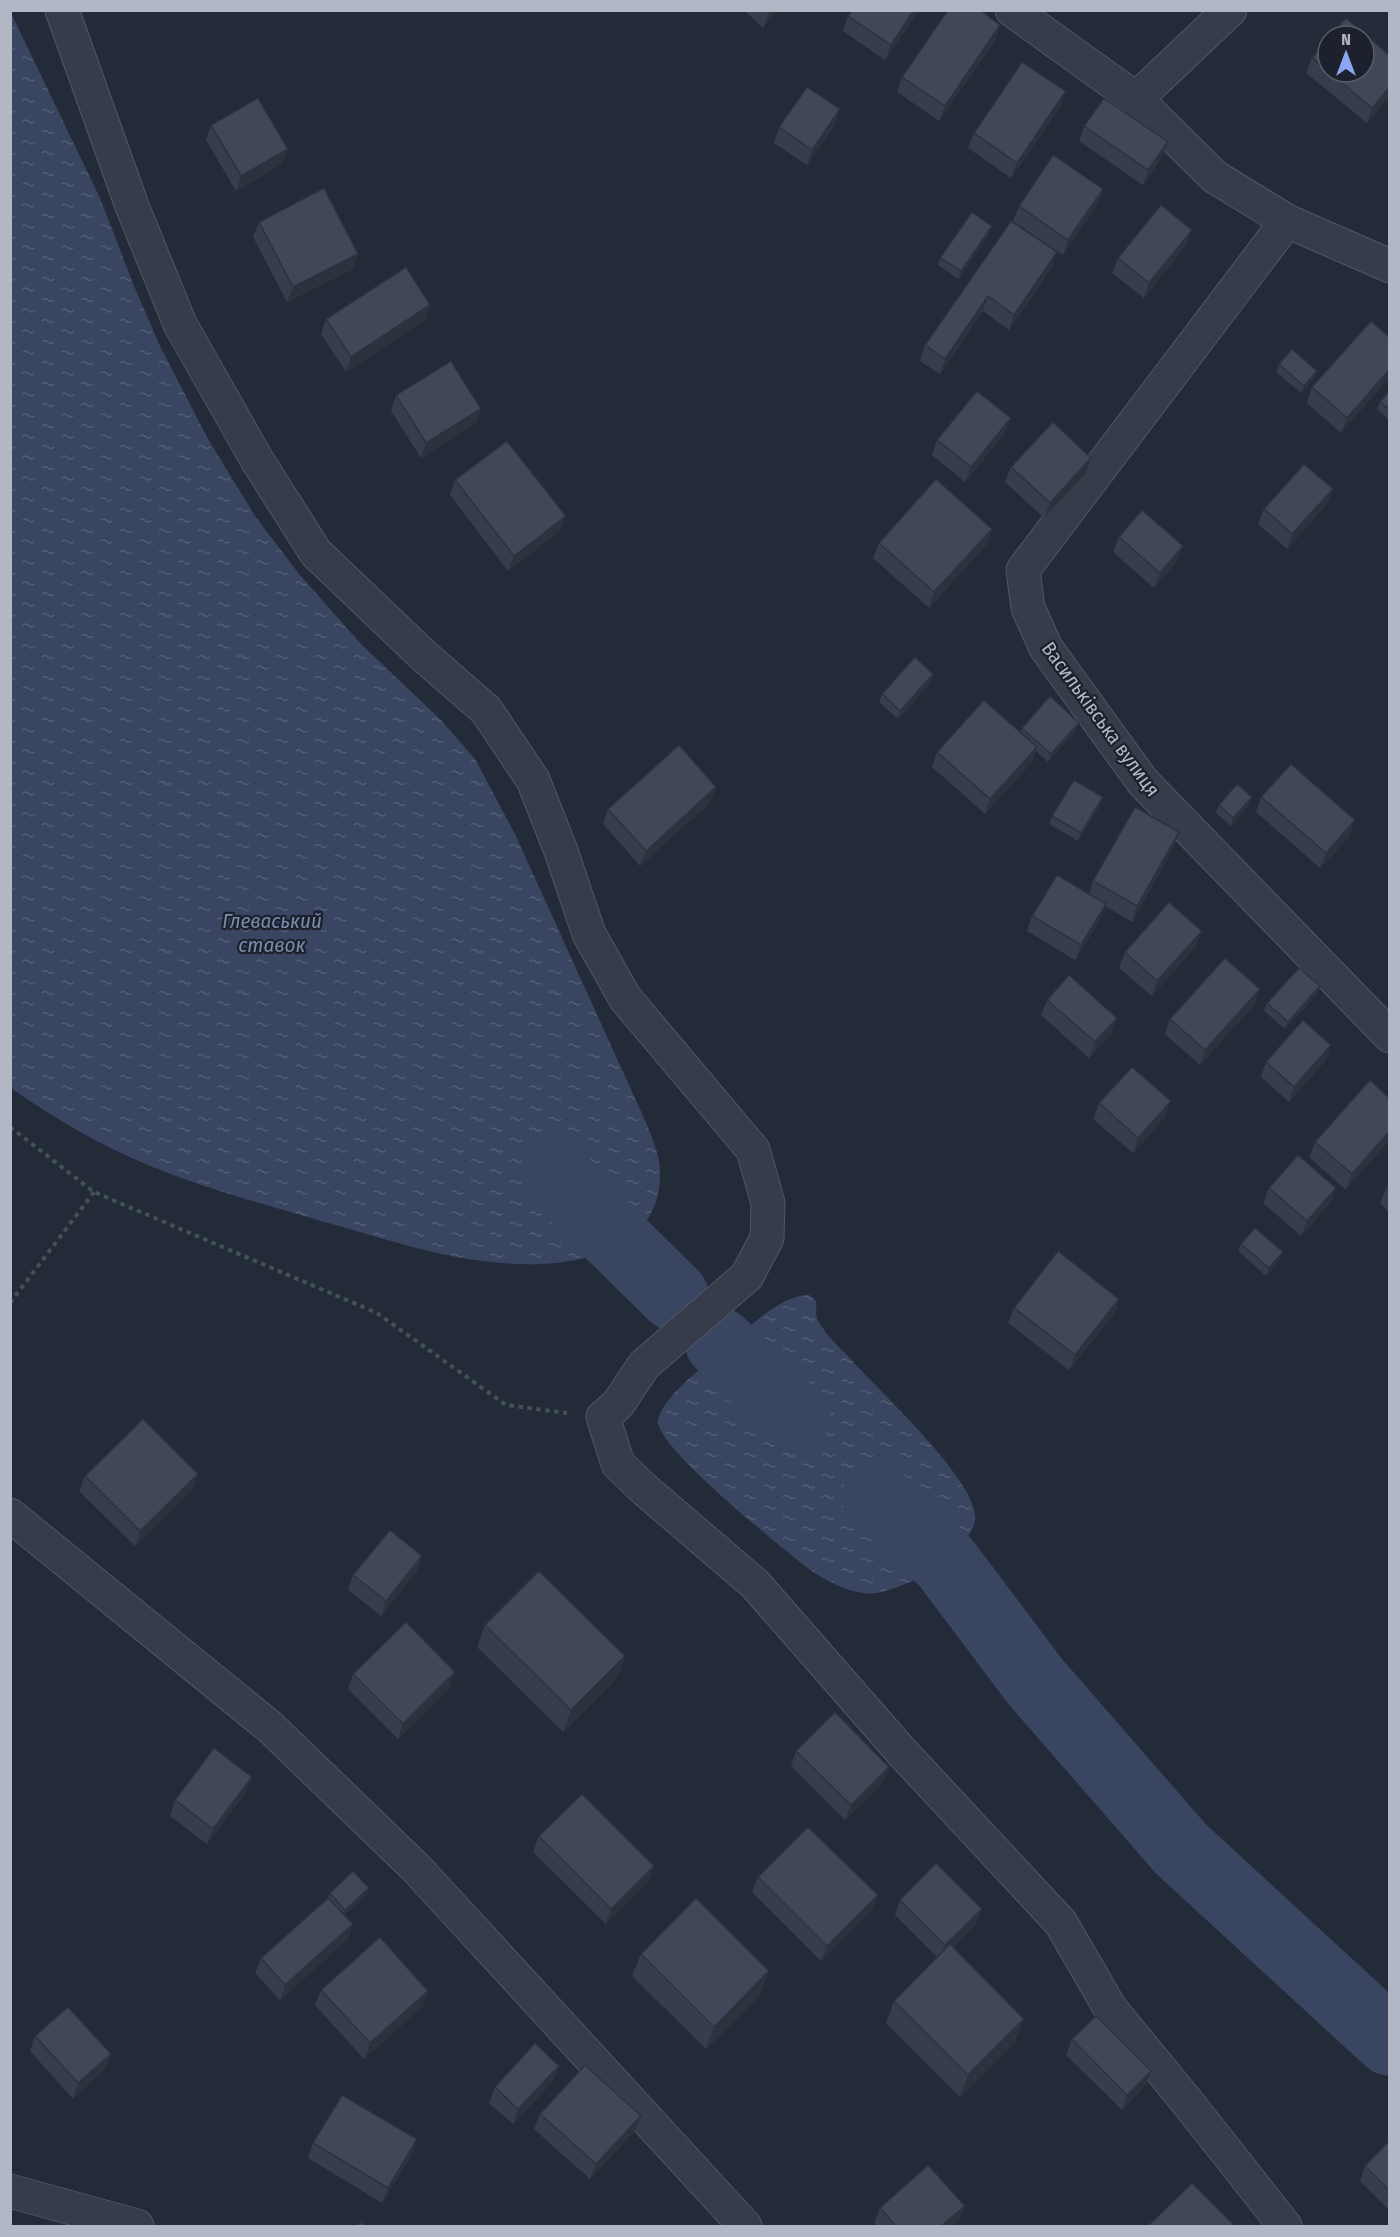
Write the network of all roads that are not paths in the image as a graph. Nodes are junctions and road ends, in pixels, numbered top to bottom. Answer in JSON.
{"nodes":[{"id":1,"x":62,"y":10,"type":"edge"},
{"id":2,"x":1012,"y":10,"type":"edge"},
{"id":3,"x":1230,"y":10,"type":"edge"},
{"id":4,"x":1136,"y":99,"type":"junction"},
{"id":5,"x":1287,"y":221,"type":"junction"},
{"id":6,"x":1389,"y":266,"type":"edge"},
{"id":7,"x":1389,"y":1036,"type":"edge"},
{"id":8,"x":10,"y":1515,"type":"edge"},
{"id":9,"x":10,"y":2191,"type":"edge"},
{"id":10,"x":137,"y":2226,"type":"edge"},
{"id":11,"x":745,"y":2226,"type":"edge"},
{"id":12,"x":1286,"y":2226,"type":"edge"}],
"edges":[{"from":1,"to":12,"type":"street"},
{"from":2,"to":4,"type":"street"},
{"from":3,"to":4,"type":"street"},
{"from":4,"to":5,"type":"street"},
{"from":5,"to":6,"type":"street"},
{"from":5,"to":7,"type":"street","name":"Васильківська вулиця"},
{"from":8,"to":11,"type":"street"},
{"from":9,"to":10,"type":"street"}]}
